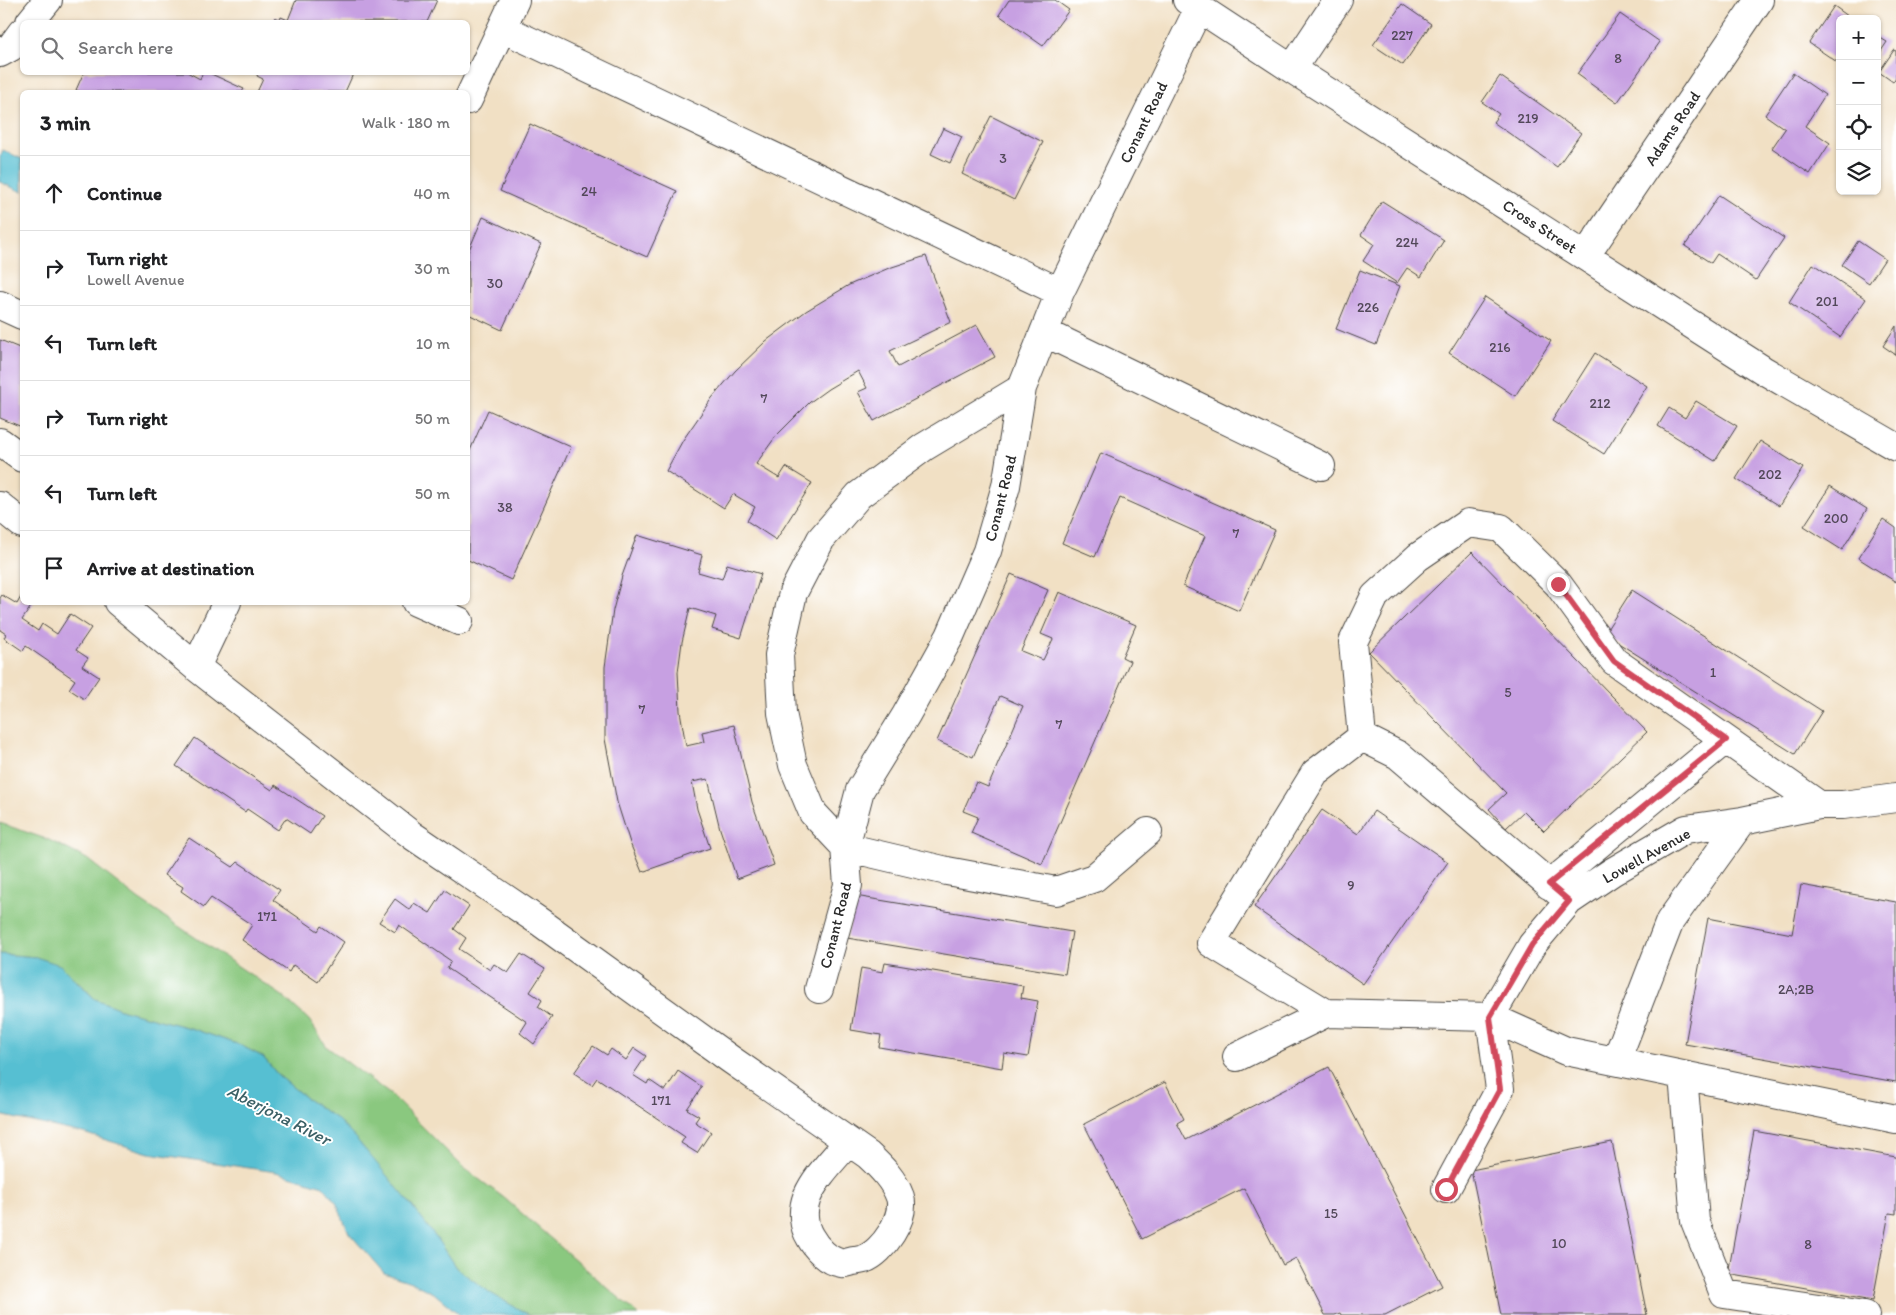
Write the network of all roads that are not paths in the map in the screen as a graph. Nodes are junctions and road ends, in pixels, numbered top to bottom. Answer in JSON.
{"nodes":[{"id":1,"x":48,"y":0,"type":"edge"},
{"id":2,"x":515,"y":0,"type":"edge"},
{"id":3,"x":1338,"y":0,"type":"edge"},
{"id":4,"x":1759,"y":0,"type":"edge"},
{"id":5,"x":1193,"y":4,"type":"edge"},
{"id":6,"x":32,"y":20,"type":"edge"},
{"id":7,"x":502,"y":28,"type":"junction"},
{"id":8,"x":20,"y":35,"type":"edge"},
{"id":9,"x":0,"y":53,"type":"edge"},
{"id":10,"x":1292,"y":70,"type":"junction"},
{"id":11,"x":470,"y":96,"type":"edge"},
{"id":12,"x":1586,"y":255,"type":"junction"},
{"id":13,"x":1060,"y":292,"type":"junction"},
{"id":14,"x":0,"y":305,"type":"edge"},
{"id":15,"x":20,"y":314,"type":"edge"},
{"id":16,"x":1044,"y":332,"type":"junction"},
{"id":17,"x":1022,"y":388,"type":"junction"},
{"id":18,"x":0,"y":442,"type":"edge"},
{"id":19,"x":1896,"y":447,"type":"edge"},
{"id":20,"x":20,"y":457,"type":"edge"},
{"id":21,"x":1321,"y":466,"type":"dead end"},
{"id":22,"x":0,"y":506,"type":"edge"},
{"id":23,"x":20,"y":522,"type":"edge"},
{"id":24,"x":122,"y":605,"type":"edge"},
{"id":25,"x":226,"y":605,"type":"edge"},
{"id":26,"x":423,"y":605,"type":"edge"},
{"id":27,"x":459,"y":621,"type":"dead end"},
{"id":28,"x":196,"y":667,"type":"junction"},
{"id":29,"x":1362,"y":737,"type":"junction"},
{"id":30,"x":1726,"y":740,"type":"junction"},
{"id":31,"x":1896,"y":798,"type":"edge"},
{"id":32,"x":1819,"y":805,"type":"junction"},
{"id":33,"x":1742,"y":821,"type":"junction"},
{"id":34,"x":1148,"y":832,"type":"dead end"},
{"id":35,"x":845,"y":847,"type":"junction"},
{"id":36,"x":1559,"y":893,"type":"junction"},
{"id":37,"x":818,"y":989,"type":"dead end"},
{"id":38,"x":1326,"y":1014,"type":"junction"},
{"id":39,"x":1490,"y":1017,"type":"junction"},
{"id":40,"x":1237,"y":1057,"type":"dead end"},
{"id":41,"x":1616,"y":1061,"type":"junction"},
{"id":42,"x":1683,"y":1075,"type":"junction"},
{"id":43,"x":1896,"y":1119,"type":"edge"},
{"id":44,"x":848,"y":1142,"type":"dead end"},
{"id":45,"x":1446,"y":1189,"type":"dead end"},
{"id":46,"x":1865,"y":1315,"type":"edge"}],
"edges":[{"from":1,"to":6,"type":"street"},
{"from":2,"to":7,"type":"street"},
{"from":3,"to":10,"type":"street"},
{"from":4,"to":12,"type":"street","name":"Adams Road"},
{"from":5,"to":10,"type":"street","name":"Cross Street"},
{"from":5,"to":13,"type":"street","name":"Conant Road"},
{"from":7,"to":11,"type":"street"},
{"from":7,"to":13,"type":"street"},
{"from":8,"to":9,"type":"street"},
{"from":10,"to":12,"type":"street","name":"Cross Street"},
{"from":12,"to":19,"type":"street","name":"Cross Street"},
{"from":13,"to":16,"type":"street","name":"Conant Road"},
{"from":14,"to":15,"type":"street"},
{"from":16,"to":17,"type":"street","name":"Conant Road"},
{"from":16,"to":21,"type":"street"},
{"from":17,"to":35,"type":"street","name":"Conant Road"},
{"from":17,"to":35,"type":"street"},
{"from":18,"to":20,"type":"street"},
{"from":22,"to":23,"type":"street"},
{"from":24,"to":28,"type":"street"},
{"from":25,"to":28,"type":"street"},
{"from":26,"to":27,"type":"street"},
{"from":28,"to":44,"type":"street"},
{"from":29,"to":30,"type":"street"},
{"from":29,"to":36,"type":"street"},
{"from":29,"to":38,"type":"street"},
{"from":30,"to":32,"type":"street"},
{"from":30,"to":36,"type":"street"},
{"from":31,"to":32,"type":"street","name":"Lowell Avenue"},
{"from":32,"to":33,"type":"street","name":"Lowell Avenue"},
{"from":33,"to":36,"type":"street","name":"Lowell Avenue"},
{"from":33,"to":41,"type":"street"},
{"from":34,"to":35,"type":"street"},
{"from":35,"to":37,"type":"street","name":"Conant Road"},
{"from":36,"to":39,"type":"street","name":"Lowell Avenue"},
{"from":38,"to":39,"type":"street"},
{"from":38,"to":40,"type":"street"},
{"from":39,"to":41,"type":"street"},
{"from":39,"to":45,"type":"street"},
{"from":41,"to":42,"type":"street"},
{"from":42,"to":43,"type":"street"},
{"from":42,"to":46,"type":"street"}]}
